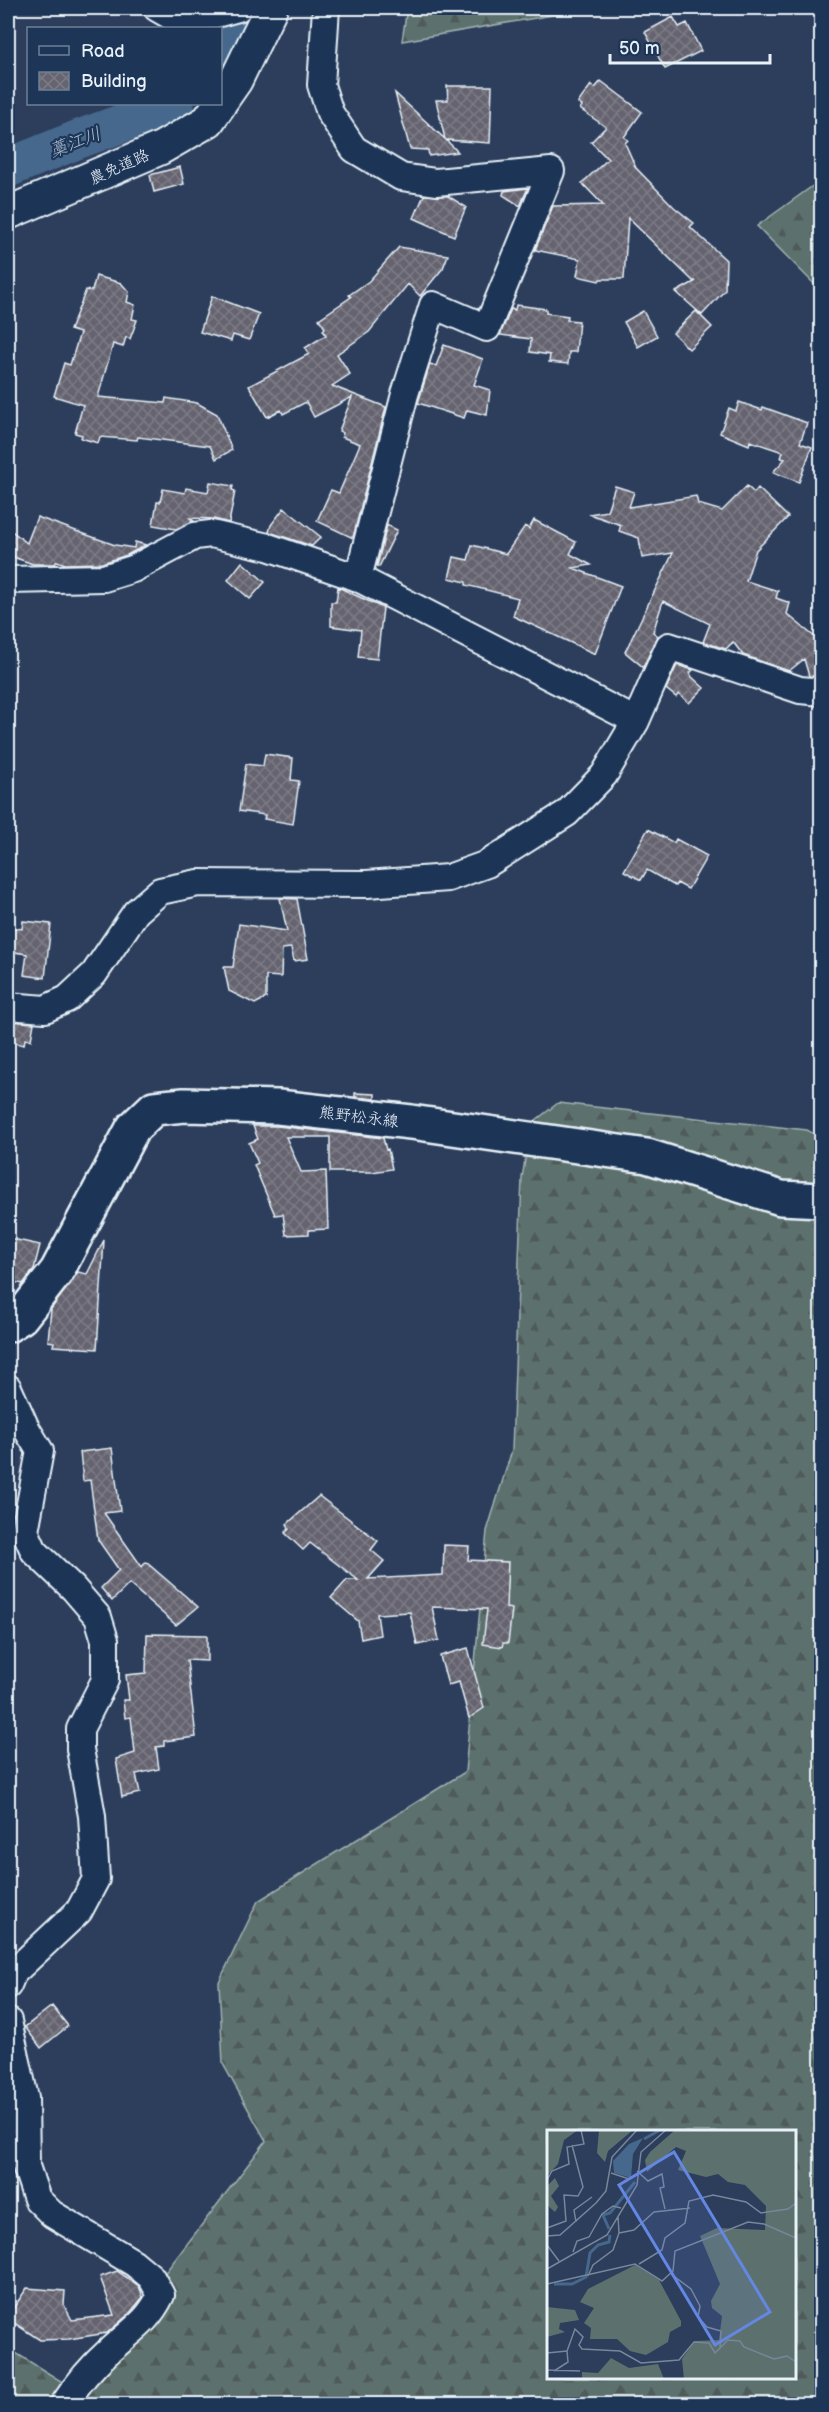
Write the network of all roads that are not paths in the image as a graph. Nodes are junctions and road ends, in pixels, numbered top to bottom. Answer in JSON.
{"nodes":[{"id":1,"x":157,"y":8,"type":"edge"},
{"id":2,"x":270,"y":8,"type":"edge"},
{"id":3,"x":326,"y":8,"type":"edge"},
{"id":4,"x":230,"y":10,"type":"edge"},
{"id":5,"x":222,"y":100,"type":"edge"},
{"id":6,"x":219,"y":105,"type":"edge"},
{"id":7,"x":8,"y":213,"type":"edge"},
{"id":8,"x":358,"y":578,"type":"junction"},
{"id":9,"x":8,"y":580,"type":"edge"},
{"id":10,"x":822,"y":692,"type":"edge"},
{"id":11,"x":636,"y":721,"type":"junction"},
{"id":12,"x":8,"y":1006,"type":"edge"},
{"id":13,"x":822,"y":1200,"type":"edge"},
{"id":14,"x":8,"y":1324,"type":"edge"},
{"id":15,"x":8,"y":1388,"type":"edge"},
{"id":16,"x":8,"y":1985,"type":"edge"},
{"id":17,"x":8,"y":2021,"type":"edge"},
{"id":18,"x":64,"y":2404,"type":"edge"}],
"edges":[{"from":1,"to":4,"type":"street"},
{"from":2,"to":5,"type":"street","name":"農免道路"},
{"from":3,"to":8,"type":"street"},
{"from":6,"to":7,"type":"street","name":"農免道路"},
{"from":8,"to":9,"type":"street"},
{"from":8,"to":11,"type":"street"},
{"from":10,"to":11,"type":"street"},
{"from":11,"to":12,"type":"street"},
{"from":13,"to":14,"type":"main road","name":"熊野松永線"},
{"from":15,"to":16,"type":"street"},
{"from":17,"to":18,"type":"street"}]}
